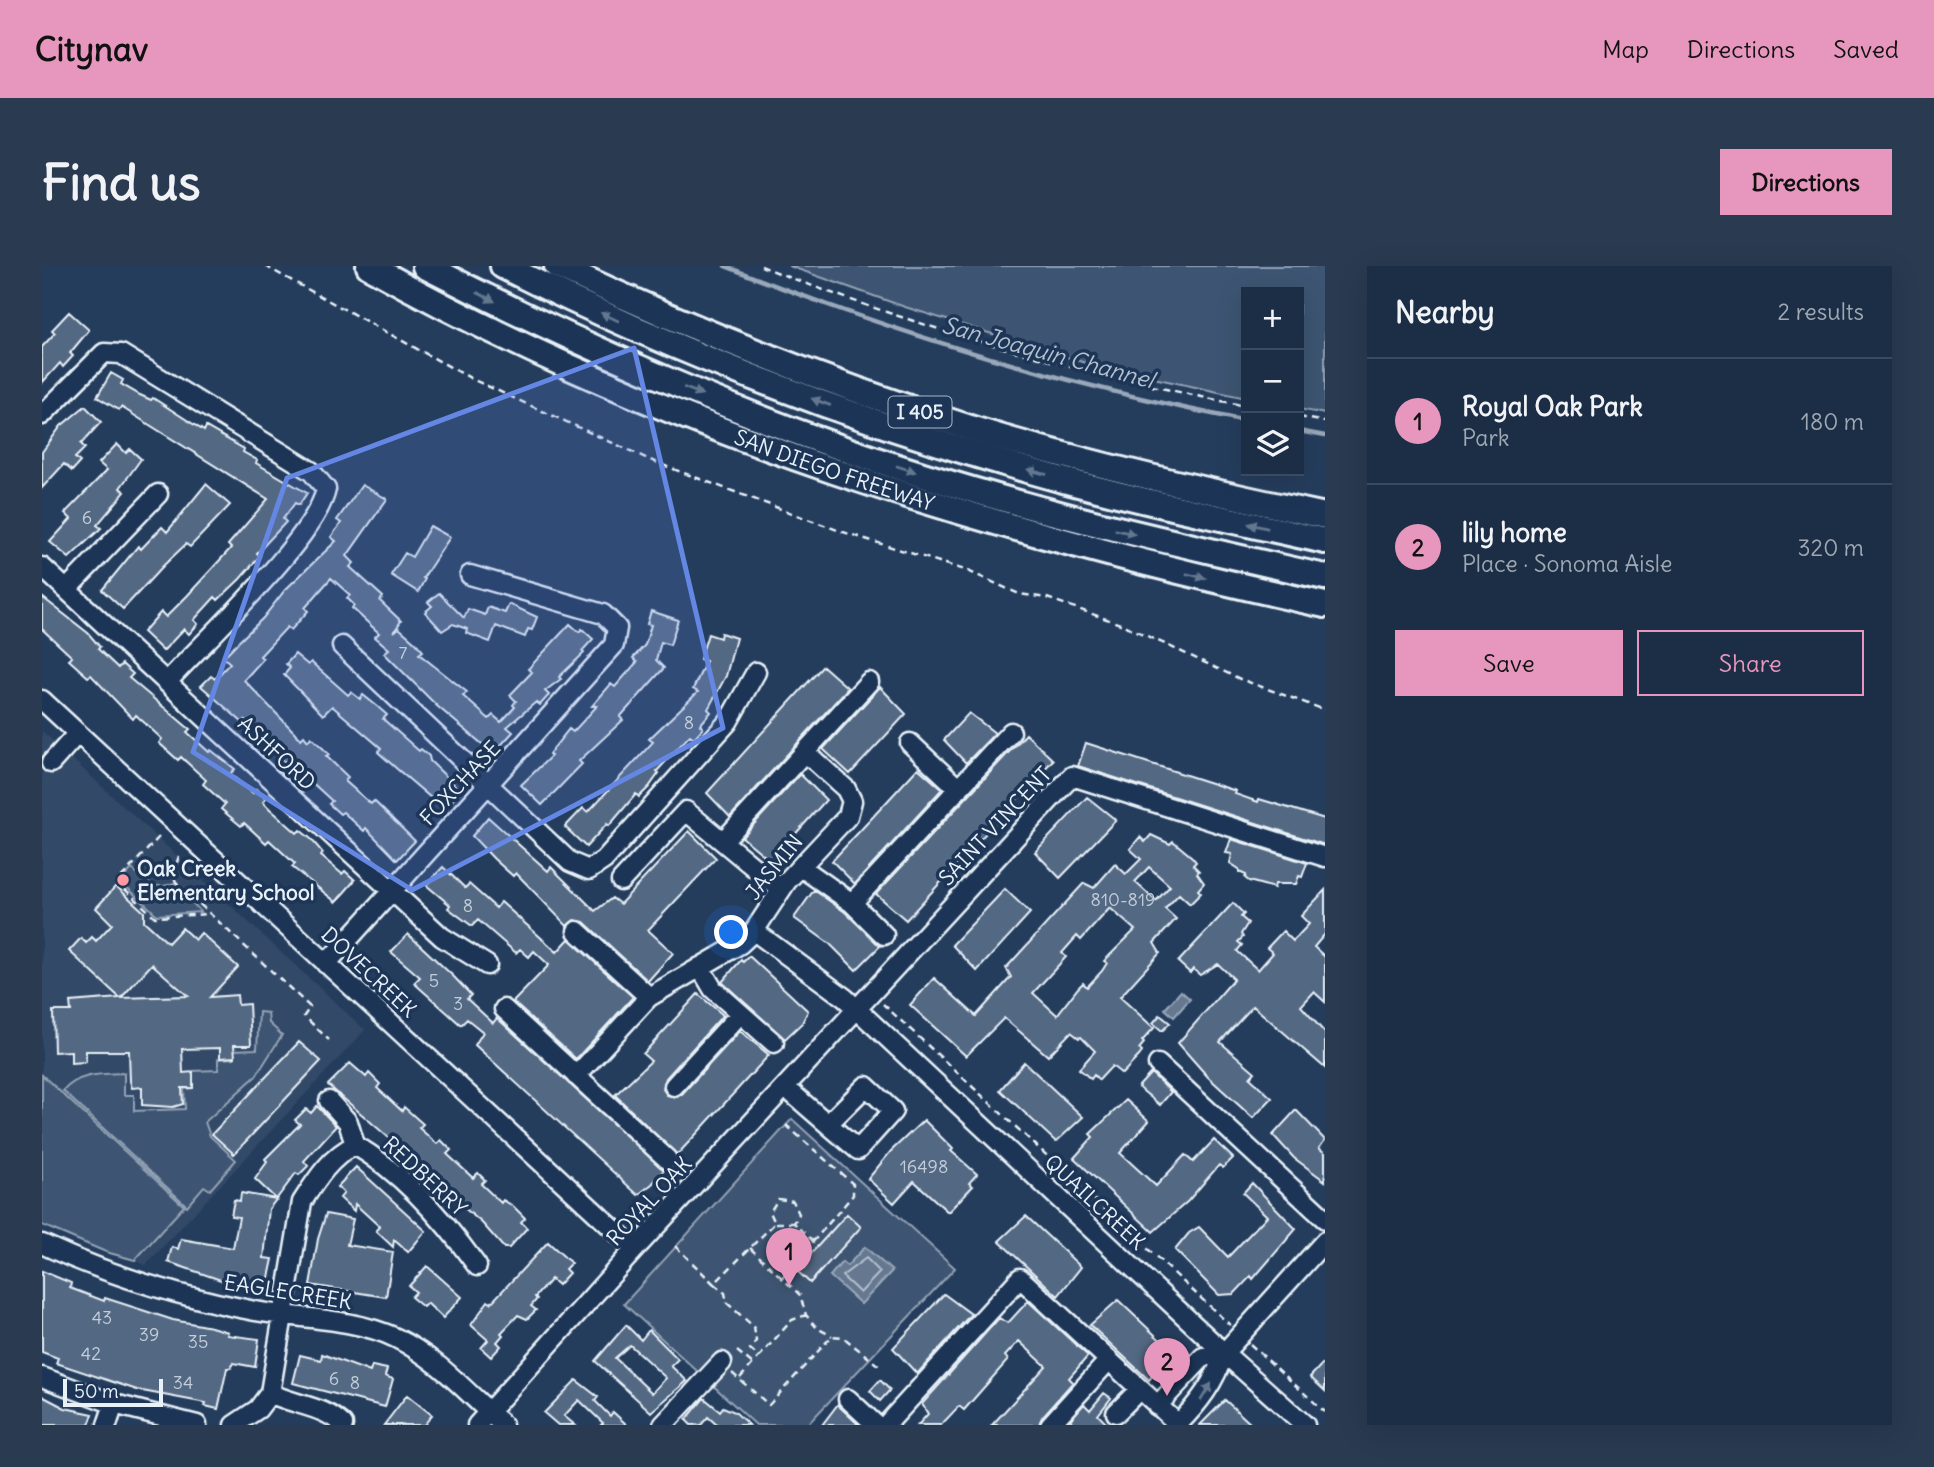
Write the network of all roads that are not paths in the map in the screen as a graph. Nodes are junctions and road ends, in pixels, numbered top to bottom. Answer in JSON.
{"nodes":[{"id":1,"x":369,"y":266,"type":"edge"},
{"id":2,"x":425,"y":266,"type":"edge"},
{"id":3,"x":503,"y":266,"type":"edge"},
{"id":4,"x":558,"y":266,"type":"edge"},
{"id":5,"x":42,"y":415,"type":"edge"},
{"id":6,"x":158,"y":494,"type":"dead end"},
{"id":7,"x":1325,"y":516,"type":"edge"},
{"id":8,"x":1325,"y":541,"type":"edge"},
{"id":9,"x":42,"y":567,"type":"edge"},
{"id":10,"x":470,"y":575,"type":"dead end"},
{"id":11,"x":1325,"y":577,"type":"edge"},
{"id":12,"x":67,"y":589,"type":"junction"},
{"id":13,"x":1288,"y":597,"type":"junction"},
{"id":14,"x":1325,"y":605,"type":"edge"},
{"id":15,"x":1325,"y":616,"type":"edge"},
{"id":16,"x":342,"y":646,"type":"dead end"},
{"id":17,"x":756,"y":672,"type":"dead end"},
{"id":18,"x":167,"y":682,"type":"junction"},
{"id":19,"x":869,"y":682,"type":"dead end"},
{"id":20,"x":42,"y":700,"type":"edge"},
{"id":21,"x":1011,"y":732,"type":"dead end"},
{"id":22,"x":78,"y":733,"type":"junction"},
{"id":23,"x":910,"y":743,"type":"dead end"},
{"id":24,"x":806,"y":751,"type":"junction"},
{"id":25,"x":51,"y":763,"type":"dead end"},
{"id":26,"x":489,"y":786,"type":"junction"},
{"id":27,"x":959,"y":789,"type":"junction"},
{"id":28,"x":724,"y":840,"type":"junction"},
{"id":29,"x":1325,"y":858,"type":"edge"},
{"id":30,"x":800,"y":867,"type":"junction"},
{"id":31,"x":621,"y":881,"type":"dead end"},
{"id":32,"x":780,"y":889,"type":"junction"},
{"id":33,"x":392,"y":890,"type":"junction"},
{"id":34,"x":852,"y":903,"type":"junction"},
{"id":35,"x":577,"y":930,"type":"dead end"},
{"id":36,"x":754,"y":930,"type":"junction"},
{"id":37,"x":884,"y":935,"type":"dead end"},
{"id":38,"x":326,"y":964,"type":"junction"},
{"id":39,"x":487,"y":965,"type":"dead end"},
{"id":40,"x":700,"y":967,"type":"junction"},
{"id":41,"x":649,"y":997,"type":"junction"},
{"id":42,"x":504,"y":1009,"type":"dead end"},
{"id":43,"x":857,"y":1009,"type":"junction"},
{"id":44,"x":740,"y":1014,"type":"junction"},
{"id":45,"x":774,"y":1042,"type":"dead end"},
{"id":46,"x":1158,"y":1064,"type":"dead end"},
{"id":47,"x":576,"y":1076,"type":"junction"},
{"id":48,"x":674,"y":1086,"type":"dead end"},
{"id":49,"x":785,"y":1087,"type":"junction"},
{"id":50,"x":330,"y":1101,"type":"dead end"},
{"id":51,"x":828,"y":1124,"type":"dead end"},
{"id":52,"x":355,"y":1145,"type":"junction"},
{"id":53,"x":667,"y":1159,"type":"dead end"},
{"id":54,"x":1325,"y":1219,"type":"edge"},
{"id":55,"x":1325,"y":1241,"type":"edge"},
{"id":56,"x":42,"y":1244,"type":"edge"},
{"id":57,"x":635,"y":1249,"type":"junction"},
{"id":58,"x":477,"y":1266,"type":"dead end"},
{"id":59,"x":282,"y":1315,"type":"junction"},
{"id":60,"x":1224,"y":1353,"type":"junction"},
{"id":61,"x":1110,"y":1360,"type":"junction"},
{"id":62,"x":720,"y":1365,"type":"road end"},
{"id":63,"x":42,"y":1377,"type":"edge"},
{"id":64,"x":1140,"y":1389,"type":"junction"},
{"id":65,"x":270,"y":1393,"type":"junction"},
{"id":66,"x":848,"y":1399,"type":"dead end"},
{"id":67,"x":114,"y":1404,"type":"junction"},
{"id":68,"x":1157,"y":1406,"type":"junction"},
{"id":69,"x":1116,"y":1413,"type":"dead end"},
{"id":70,"x":483,"y":1418,"type":"edge"},
{"id":71,"x":1178,"y":1424,"type":"edge"},
{"id":72,"x":107,"y":1425,"type":"edge"},
{"id":73,"x":197,"y":1425,"type":"edge"},
{"id":74,"x":234,"y":1425,"type":"edge"},
{"id":75,"x":343,"y":1425,"type":"edge"},
{"id":76,"x":503,"y":1425,"type":"edge"},
{"id":77,"x":663,"y":1425,"type":"edge"},
{"id":78,"x":876,"y":1425,"type":"edge"},
{"id":79,"x":886,"y":1425,"type":"edge"},
{"id":80,"x":1050,"y":1425,"type":"edge"},
{"id":81,"x":1305,"y":1425,"type":"edge"}],
"edges":[{"from":1,"to":13,"type":"highway","name":"SAN DIEGO FREEWAY","one_way":true},
{"from":2,"to":11,"type":"highway","one_way":true},
{"from":8,"to":3,"type":"highway","one_way":true},
{"from":4,"to":7,"type":"highway","number":"I 405"},
{"from":5,"to":18,"type":"street"},
{"from":6,"to":12,"type":"street"},
{"from":9,"to":12,"type":"street","name":"ASHFORD"},
{"from":10,"to":26,"type":"street","name":"FOXCHASE"},
{"from":12,"to":18,"type":"street","name":"ASHFORD"},
{"from":13,"to":14,"type":"highway","name":"SAN DIEGO FREEWAY"},
{"from":13,"to":15,"type":"highway"},
{"from":16,"to":26,"type":"street"},
{"from":17,"to":26,"type":"street"},
{"from":18,"to":33,"type":"street","name":"ASHFORD"},
{"from":19,"to":24,"type":"street"},
{"from":20,"to":22,"type":"street","name":"DOVECREEK"},
{"from":21,"to":27,"type":"street"},
{"from":22,"to":25,"type":"street"},
{"from":22,"to":38,"type":"street","name":"DOVECREEK"},
{"from":23,"to":27,"type":"street"},
{"from":24,"to":28,"type":"street"},
{"from":24,"to":30,"type":"street","name":"JASMIN"},
{"from":26,"to":33,"type":"street","name":"FOXCHASE"},
{"from":27,"to":34,"type":"street"},
{"from":28,"to":31,"type":"street"},
{"from":28,"to":32,"type":"street"},
{"from":29,"to":43,"type":"street","name":"SAINT VINCENT"},
{"from":30,"to":32,"type":"street","name":"JASMIN"},
{"from":30,"to":34,"type":"street"},
{"from":32,"to":36,"type":"street","name":"JASMIN"},
{"from":33,"to":38,"type":"street","name":"FOXCHASE"},
{"from":33,"to":39,"type":"street","name":"ASHFORD"},
{"from":34,"to":37,"type":"street"},
{"from":35,"to":41,"type":"street"},
{"from":36,"to":40,"type":"street","name":"JASMIN"},
{"from":36,"to":43,"type":"street","name":"QUAILCREEK"},
{"from":38,"to":57,"type":"street","name":"DOVECREEK"},
{"from":40,"to":41,"type":"street","name":"JASMIN"},
{"from":40,"to":44,"type":"street"},
{"from":41,"to":47,"type":"street","name":"JASMIN"},
{"from":42,"to":47,"type":"street"},
{"from":43,"to":49,"type":"street","name":"ROYAL OAK"},
{"from":43,"to":60,"type":"street","name":"QUAILCREEK"},
{"from":44,"to":45,"type":"street"},
{"from":44,"to":48,"type":"street"},
{"from":46,"to":54,"type":"street"},
{"from":47,"to":53,"type":"street"},
{"from":49,"to":51,"type":"street"},
{"from":49,"to":57,"type":"street","name":"ROYAL OAK"},
{"from":50,"to":52,"type":"street"},
{"from":52,"to":58,"type":"street","name":"REDBERRY"},
{"from":52,"to":59,"type":"street","name":"REDBERRY"},
{"from":55,"to":60,"type":"street"},
{"from":56,"to":59,"type":"street","name":"EAGLECREEK"},
{"from":57,"to":70,"type":"street","name":"ROYAL OAK"},
{"from":59,"to":65,"type":"street","name":"REDBERRY"},
{"from":59,"to":70,"type":"street","name":"EAGLECREEK"},
{"from":60,"to":68,"type":"street"},
{"from":71,"to":60,"type":"street","one_way":true},
{"from":60,"to":81,"type":"street","name":"QUAILCREEK"},
{"from":61,"to":64,"type":"street"},
{"from":61,"to":79,"type":"street"},
{"from":61,"to":80,"type":"street"},
{"from":62,"to":77,"type":"street"},
{"from":63,"to":67,"type":"street"},
{"from":64,"to":68,"type":"street"},
{"from":64,"to":69,"type":"street"},
{"from":65,"to":74,"type":"street"},
{"from":65,"to":75,"type":"street"},
{"from":66,"to":78,"type":"street"},
{"from":67,"to":72,"type":"street"},
{"from":67,"to":73,"type":"street"},
{"from":68,"to":71,"type":"street"},
{"from":70,"to":76,"type":"street","name":"EAGLECREEK"}]}
